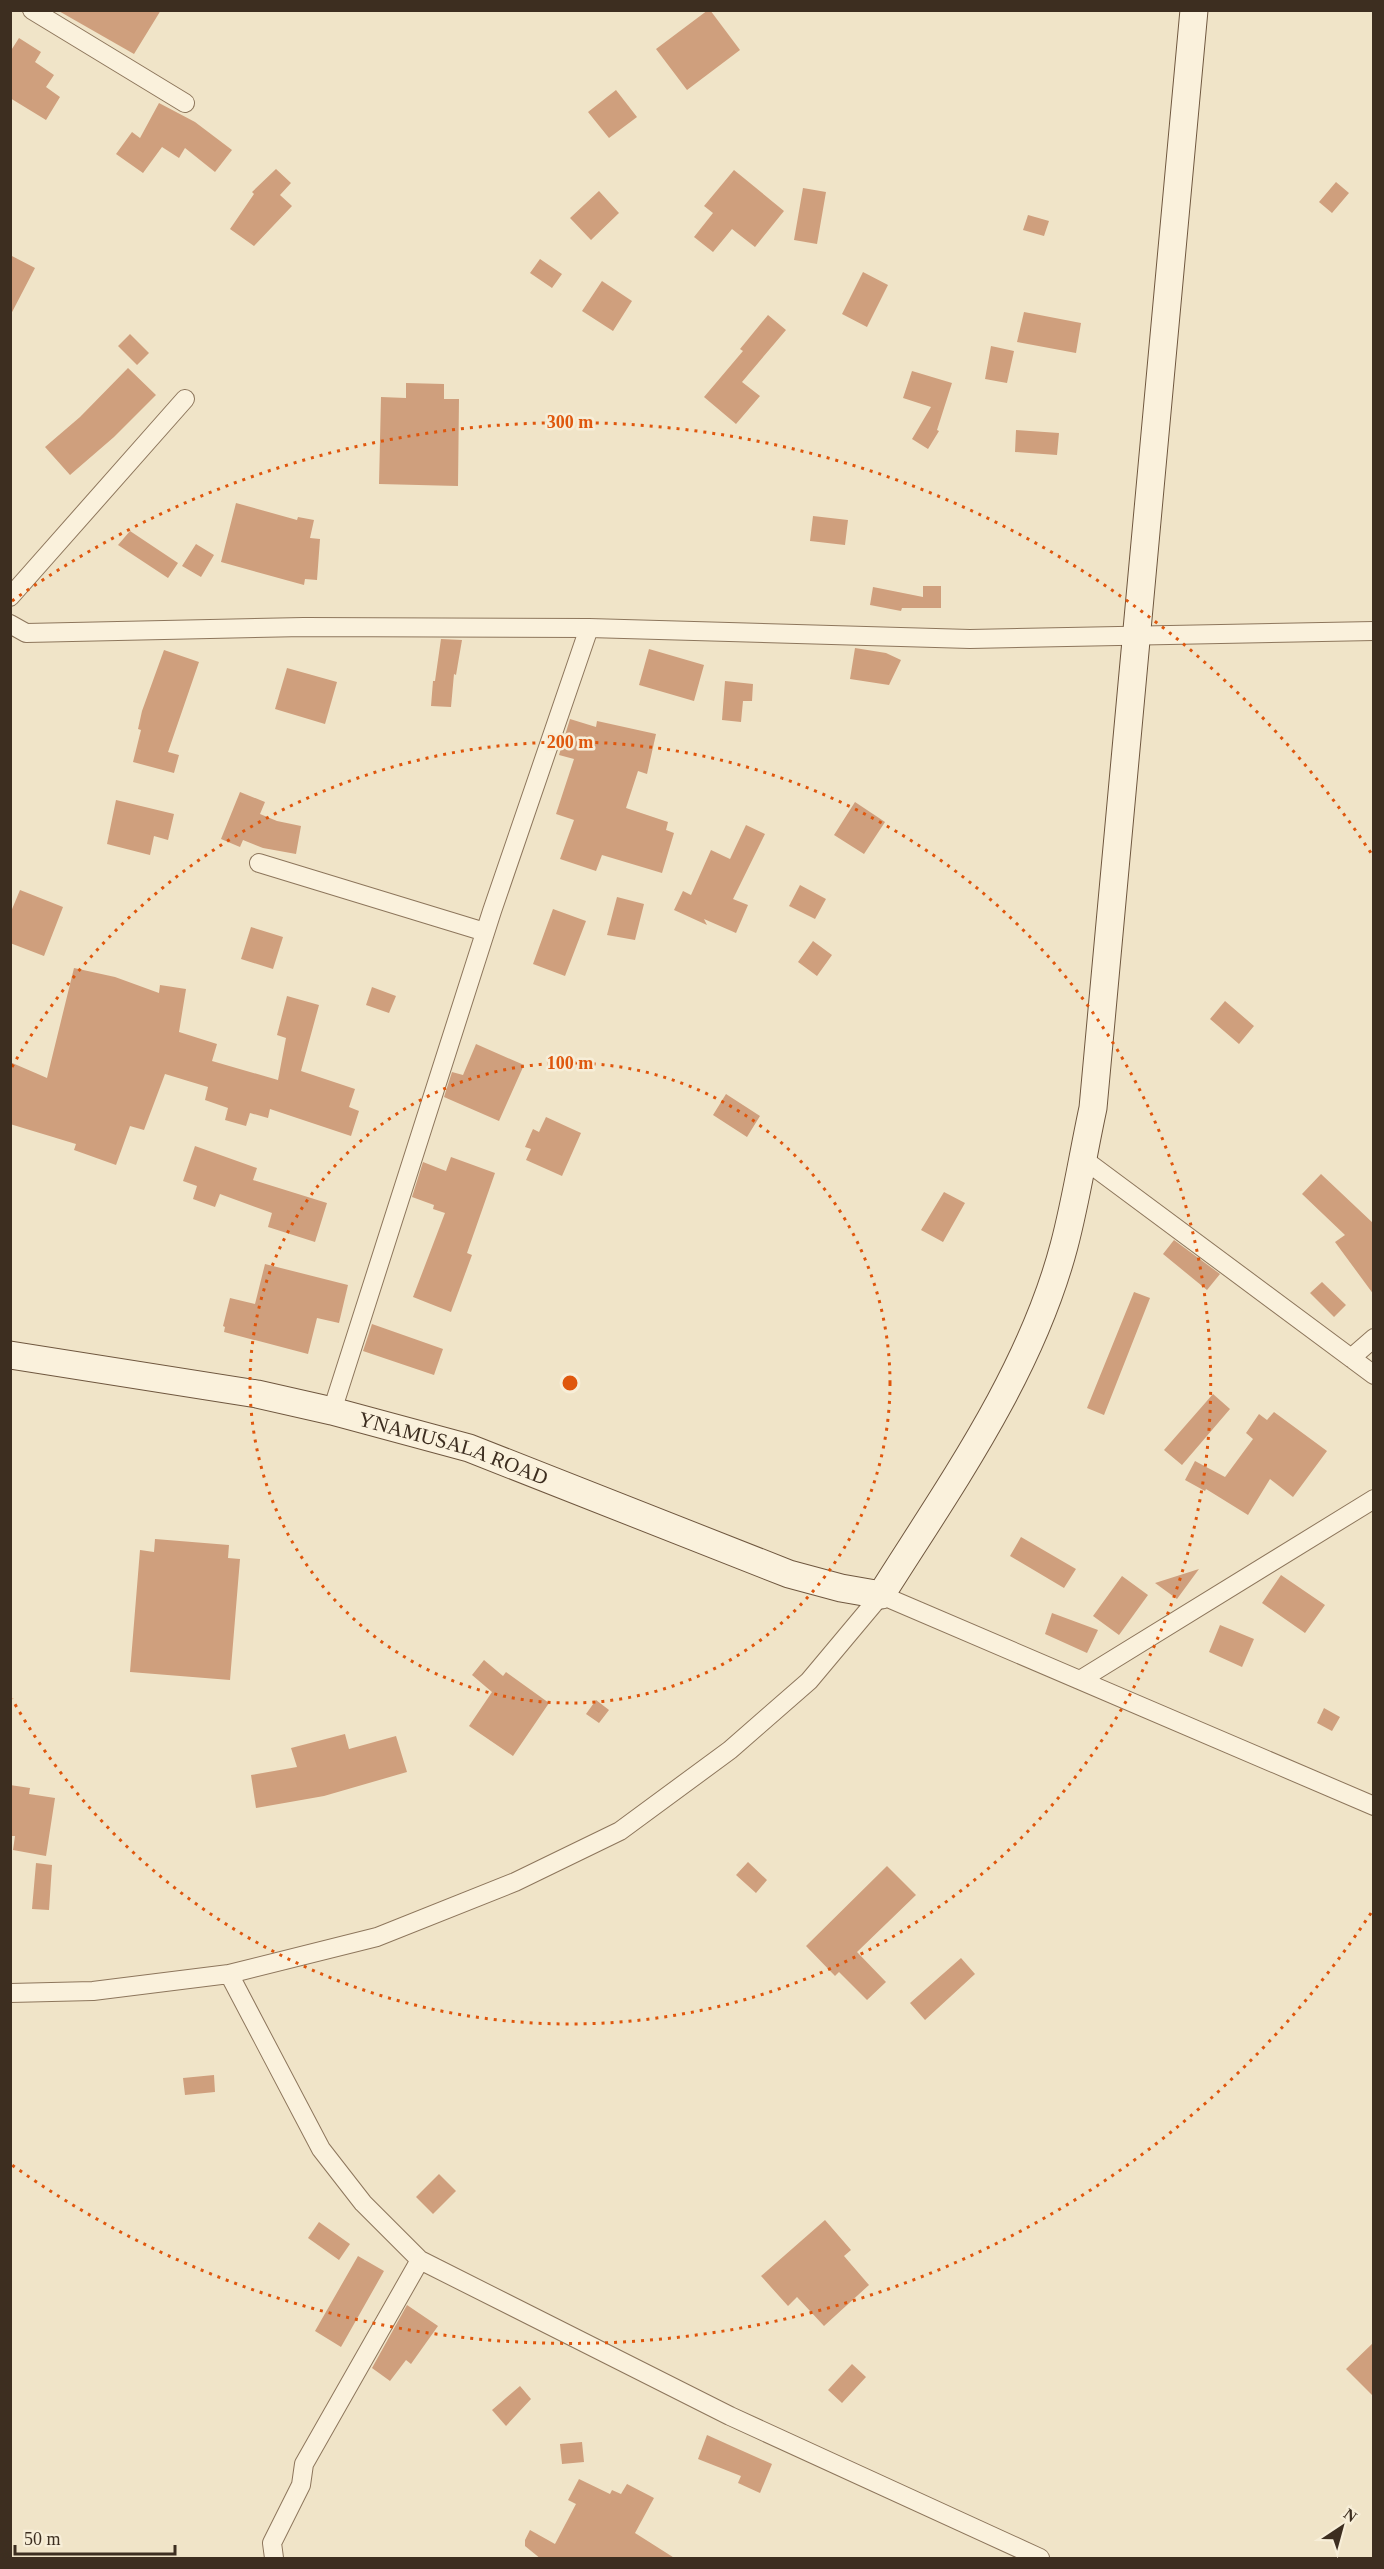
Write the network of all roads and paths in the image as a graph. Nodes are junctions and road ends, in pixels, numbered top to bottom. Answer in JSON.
{"nodes":[{"id":1,"x":32,"y":10,"type":"edge"},
{"id":2,"x":1194,"y":10,"type":"edge"},
{"id":3,"x":185,"y":103,"type":"dead end"},
{"id":4,"x":185,"y":399,"type":"dead end"},
{"id":5,"x":10,"y":597,"type":"edge"},
{"id":6,"x":10,"y":624,"type":"edge"},
{"id":7,"x":590,"y":628,"type":"junction"},
{"id":8,"x":1374,"y":631,"type":"edge"},
{"id":9,"x":1136,"y":636,"type":"junction"},
{"id":10,"x":259,"y":863,"type":"dead end"},
{"id":11,"x":485,"y":932,"type":"junction"},
{"id":12,"x":1082,"y":1158,"type":"junction"},
{"id":13,"x":1374,"y":1338,"type":"edge"},
{"id":14,"x":10,"y":1355,"type":"edge"},
{"id":15,"x":1351,"y":1358,"type":"junction"},
{"id":16,"x":1374,"y":1375,"type":"edge"},
{"id":17,"x":332,"y":1411,"type":"junction"},
{"id":18,"x":1374,"y":1499,"type":"edge"},
{"id":19,"x":881,"y":1595,"type":"junction"},
{"id":20,"x":1080,"y":1680,"type":"junction"},
{"id":21,"x":1374,"y":1806,"type":"edge"},
{"id":22,"x":229,"y":1974,"type":"junction"},
{"id":23,"x":10,"y":1993,"type":"edge"},
{"id":24,"x":420,"y":2260,"type":"junction"},
{"id":25,"x":274,"y":2559,"type":"edge"},
{"id":26,"x":1040,"y":2559,"type":"edge"}],
"edges":[{"from":1,"to":3,"type":"street"},
{"from":2,"to":9,"type":"main road"},
{"from":4,"to":5,"type":"street"},
{"from":6,"to":7,"type":"street"},
{"from":7,"to":9,"type":"street"},
{"from":7,"to":11,"type":"street"},
{"from":8,"to":9,"type":"street"},
{"from":9,"to":12,"type":"main road"},
{"from":10,"to":11,"type":"street"},
{"from":11,"to":17,"type":"street"},
{"from":12,"to":15,"type":"street"},
{"from":12,"to":19,"type":"main road"},
{"from":13,"to":15,"type":"street"},
{"from":14,"to":17,"type":"main road","name":"YNAMUSALA ROAD"},
{"from":15,"to":16,"type":"street"},
{"from":17,"to":19,"type":"main road","name":"YNAMUSALA ROAD"},
{"from":18,"to":20,"type":"street"},
{"from":19,"to":20,"type":"street"},
{"from":19,"to":22,"type":"street"},
{"from":20,"to":21,"type":"street"},
{"from":22,"to":23,"type":"street"},
{"from":22,"to":24,"type":"street"},
{"from":24,"to":25,"type":"street"},
{"from":24,"to":26,"type":"street"}]}
